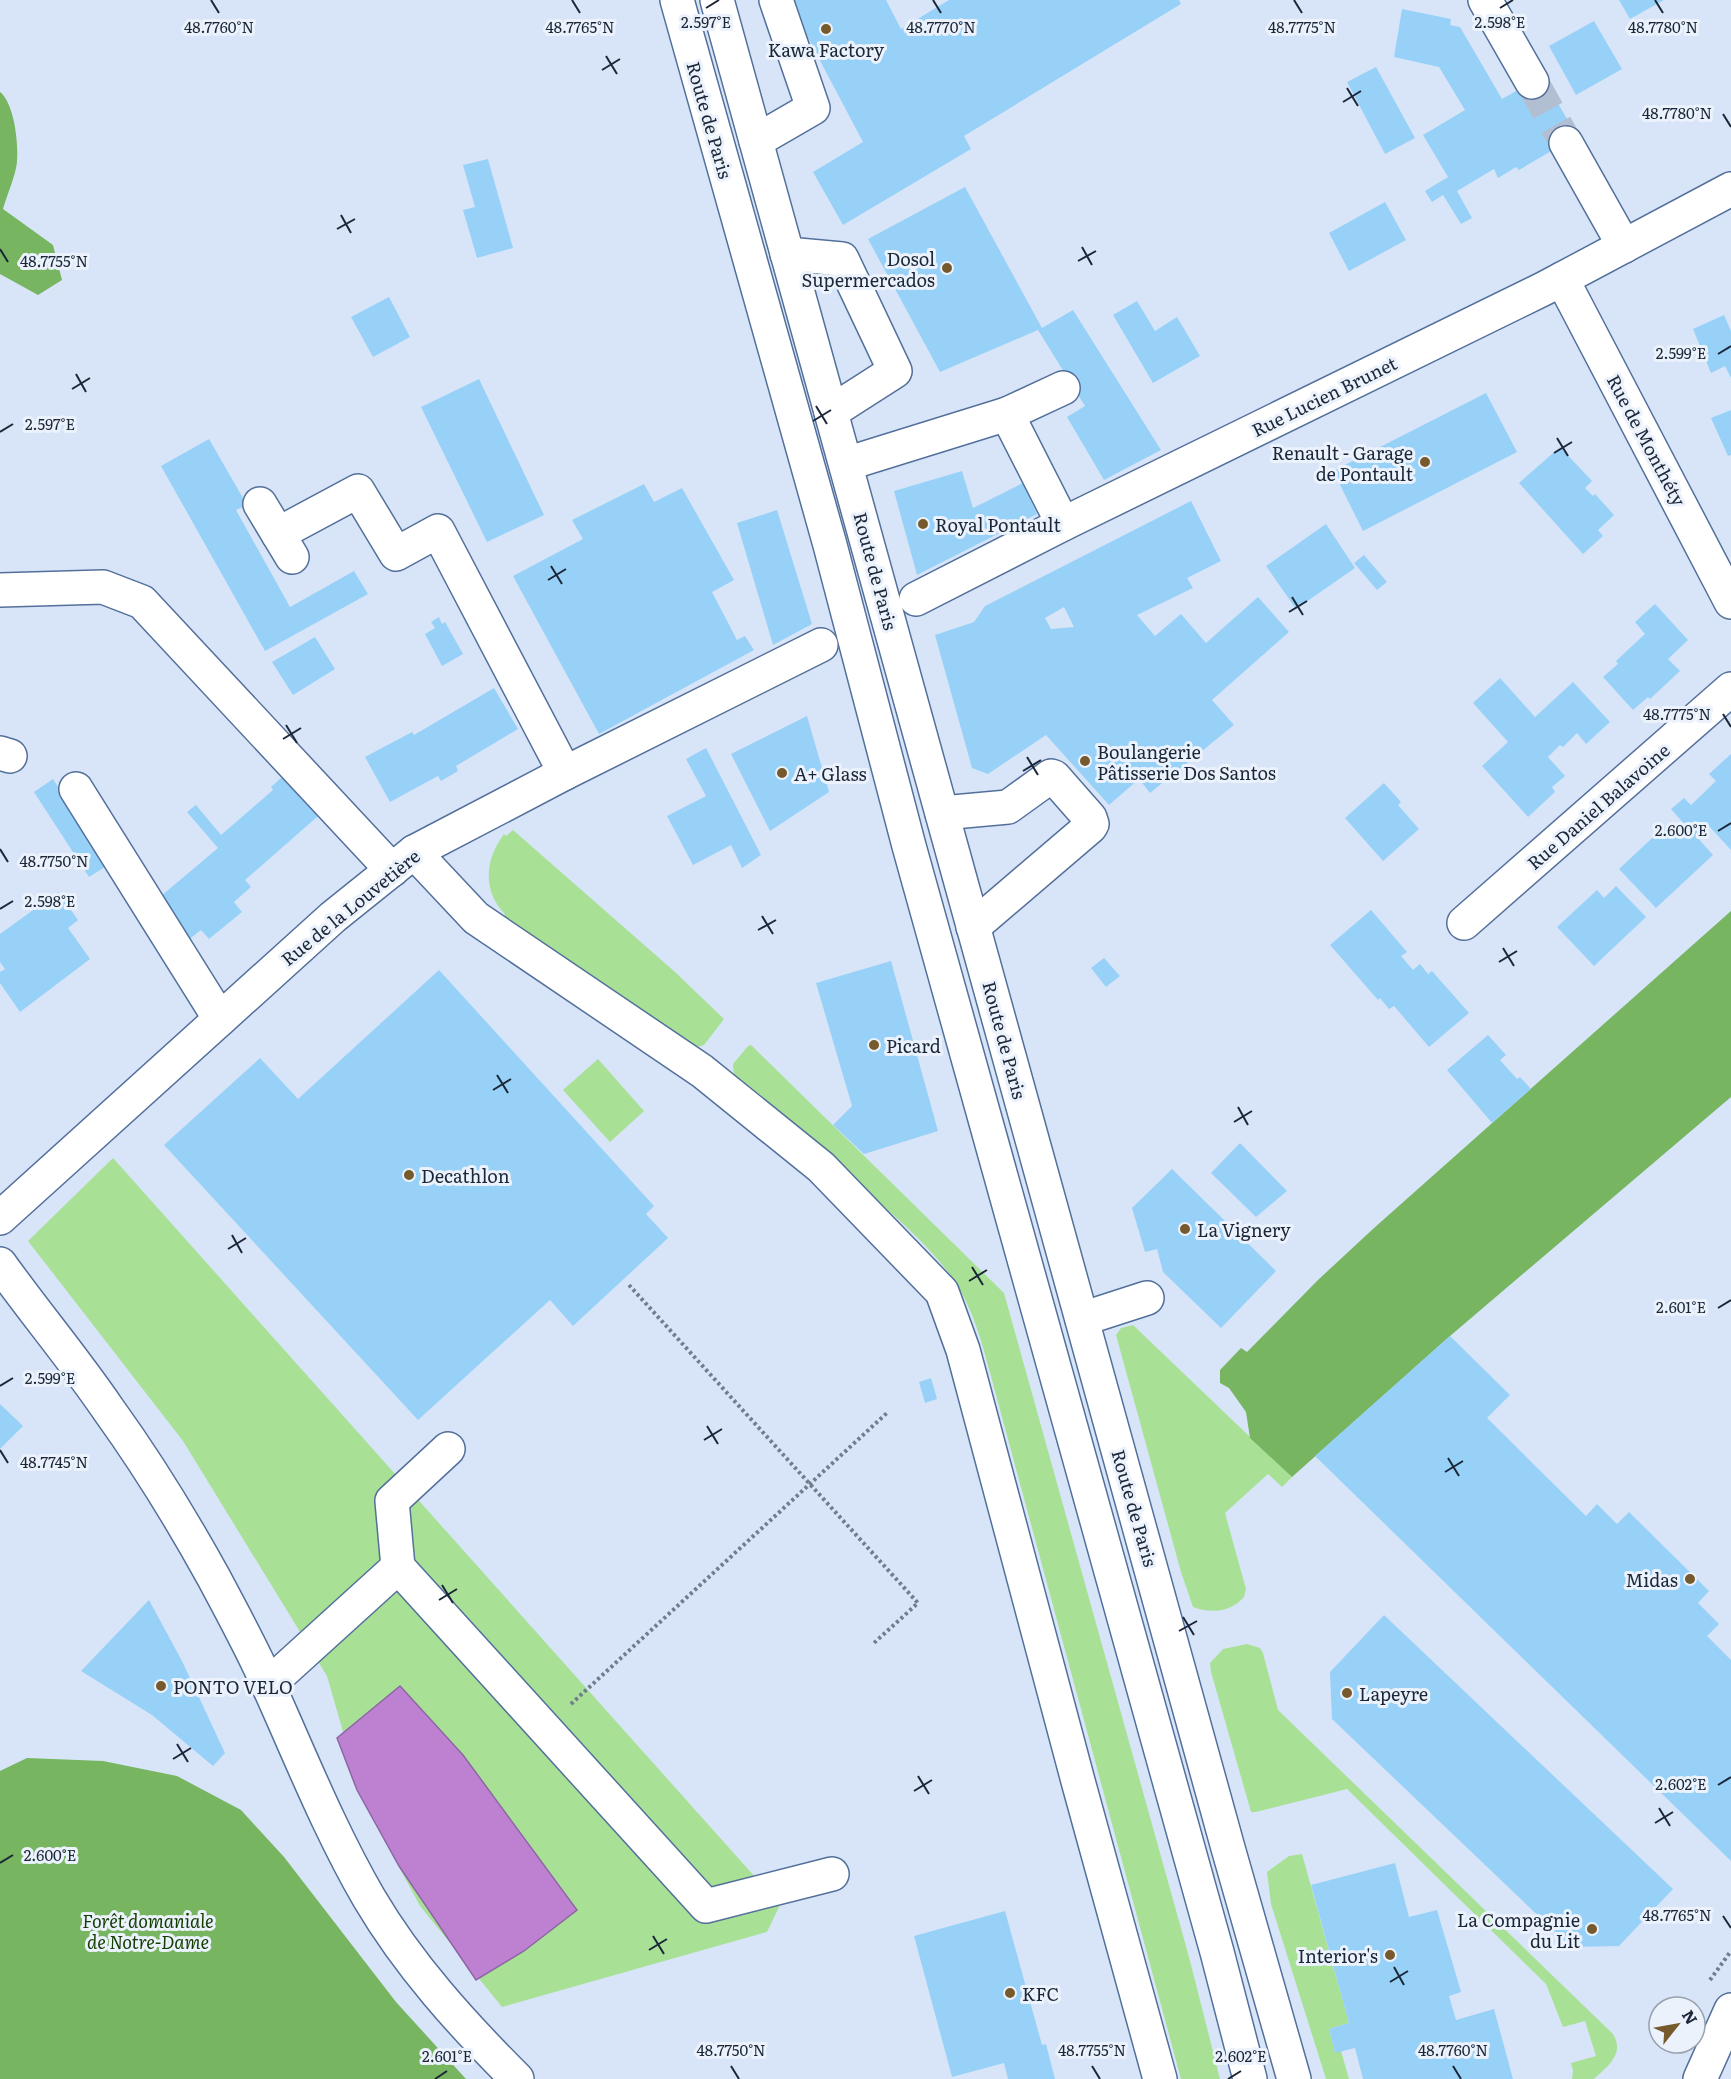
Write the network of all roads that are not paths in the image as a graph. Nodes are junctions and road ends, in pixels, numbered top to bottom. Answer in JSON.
{"nodes":[{"id":1,"x":677,"y":0,"type":"edge"},
{"id":2,"x":717,"y":0,"type":"edge"},
{"id":3,"x":776,"y":0,"type":"edge"},
{"id":4,"x":1485,"y":0,"type":"edge"},
{"id":5,"x":1532,"y":82,"type":"tunnel mouth"},
{"id":6,"x":756,"y":141,"type":"junction"},
{"id":7,"x":1566,"y":143,"type":"tunnel mouth"},
{"id":8,"x":1731,"y":189,"type":"edge"},
{"id":9,"x":1624,"y":246,"type":"junction"},
{"id":10,"x":787,"y":254,"type":"junction"},
{"id":11,"x":1562,"y":279,"type":"junction"},
{"id":12,"x":1063,"y":388,"type":"dead end"},
{"id":13,"x":831,"y":412,"type":"junction"},
{"id":14,"x":1008,"y":414,"type":"junction"},
{"id":15,"x":846,"y":464,"type":"junction"},
{"id":16,"x":260,"y":504,"type":"dead end"},
{"id":17,"x":1063,"y":524,"type":"junction"},
{"id":18,"x":0,"y":590,"type":"edge"},
{"id":19,"x":916,"y":599,"type":"dead end"},
{"id":20,"x":1731,"y":602,"type":"edge"},
{"id":21,"x":821,"y":645,"type":"dead end"},
{"id":22,"x":1731,"y":689,"type":"edge"},
{"id":23,"x":565,"y":773,"type":"junction"},
{"id":24,"x":76,"y":789,"type":"dead end"},
{"id":25,"x":942,"y":813,"type":"junction"},
{"id":26,"x":403,"y":861,"type":"junction"},
{"id":27,"x":1464,"y":923,"type":"dead end"},
{"id":28,"x":974,"y":927,"type":"junction"},
{"id":29,"x":220,"y":1019,"type":"junction"},
{"id":30,"x":0,"y":1218,"type":"edge"},
{"id":31,"x":0,"y":1264,"type":"edge"},
{"id":32,"x":1147,"y":1299,"type":"dead end"},
{"id":33,"x":1082,"y":1319,"type":"junction"},
{"id":34,"x":448,"y":1449,"type":"dead end"},
{"id":35,"x":398,"y":1567,"type":"junction"},
{"id":36,"x":268,"y":1685,"type":"junction"},
{"id":37,"x":832,"y":1874,"type":"dead end"},
{"id":38,"x":1731,"y":2010,"type":"edge"},
{"id":39,"x":517,"y":2079,"type":"edge"},
{"id":40,"x":1160,"y":2079,"type":"edge"},
{"id":41,"x":1250,"y":2079,"type":"edge"},
{"id":42,"x":1294,"y":2079,"type":"edge"},
{"id":43,"x":1700,"y":2079,"type":"edge"}],
"edges":[{"from":1,"to":41,"type":"street","name":"Route de Paris"},
{"from":2,"to":6,"type":"street","name":"Route de Paris"},
{"from":3,"to":6,"type":"street"},
{"from":4,"to":5,"type":"street"},
{"from":6,"to":10,"type":"street","name":"Route de Paris"},
{"from":7,"to":9,"type":"street"},
{"from":8,"to":9,"type":"street","name":"Rue Lucien Brunet"},
{"from":9,"to":11,"type":"street","name":"Rue Lucien Brunet"},
{"from":10,"to":13,"type":"street","name":"Route de Paris"},
{"from":10,"to":13,"type":"street"},
{"from":11,"to":17,"type":"street","name":"Rue Lucien Brunet"},
{"from":11,"to":20,"type":"street","name":"Rue de Monthéty"},
{"from":12,"to":14,"type":"street"},
{"from":13,"to":15,"type":"street","name":"Route de Paris"},
{"from":14,"to":15,"type":"street"},
{"from":14,"to":17,"type":"street"},
{"from":15,"to":25,"type":"street","name":"Route de Paris"},
{"from":16,"to":23,"type":"street"},
{"from":17,"to":19,"type":"street","name":"Rue Lucien Brunet"},
{"from":18,"to":26,"type":"street"},
{"from":21,"to":23,"type":"street","name":"Rue de la Louvetière"},
{"from":22,"to":27,"type":"street","name":"Rue Daniel Balavoine"},
{"from":23,"to":26,"type":"street","name":"Rue de la Louvetière"},
{"from":24,"to":29,"type":"street"},
{"from":25,"to":28,"type":"street","name":"Route de Paris"},
{"from":25,"to":28,"type":"street"},
{"from":26,"to":29,"type":"street","name":"Rue de la Louvetière"},
{"from":26,"to":40,"type":"street"},
{"from":28,"to":33,"type":"street","name":"Route de Paris"},
{"from":29,"to":30,"type":"street","name":"Rue de la Louvetière"},
{"from":31,"to":36,"type":"street"},
{"from":32,"to":33,"type":"street"},
{"from":33,"to":42,"type":"street","name":"Route de Paris"},
{"from":34,"to":35,"type":"street"},
{"from":35,"to":36,"type":"street"},
{"from":35,"to":37,"type":"street"},
{"from":36,"to":39,"type":"street"},
{"from":38,"to":43,"type":"street"}]}
